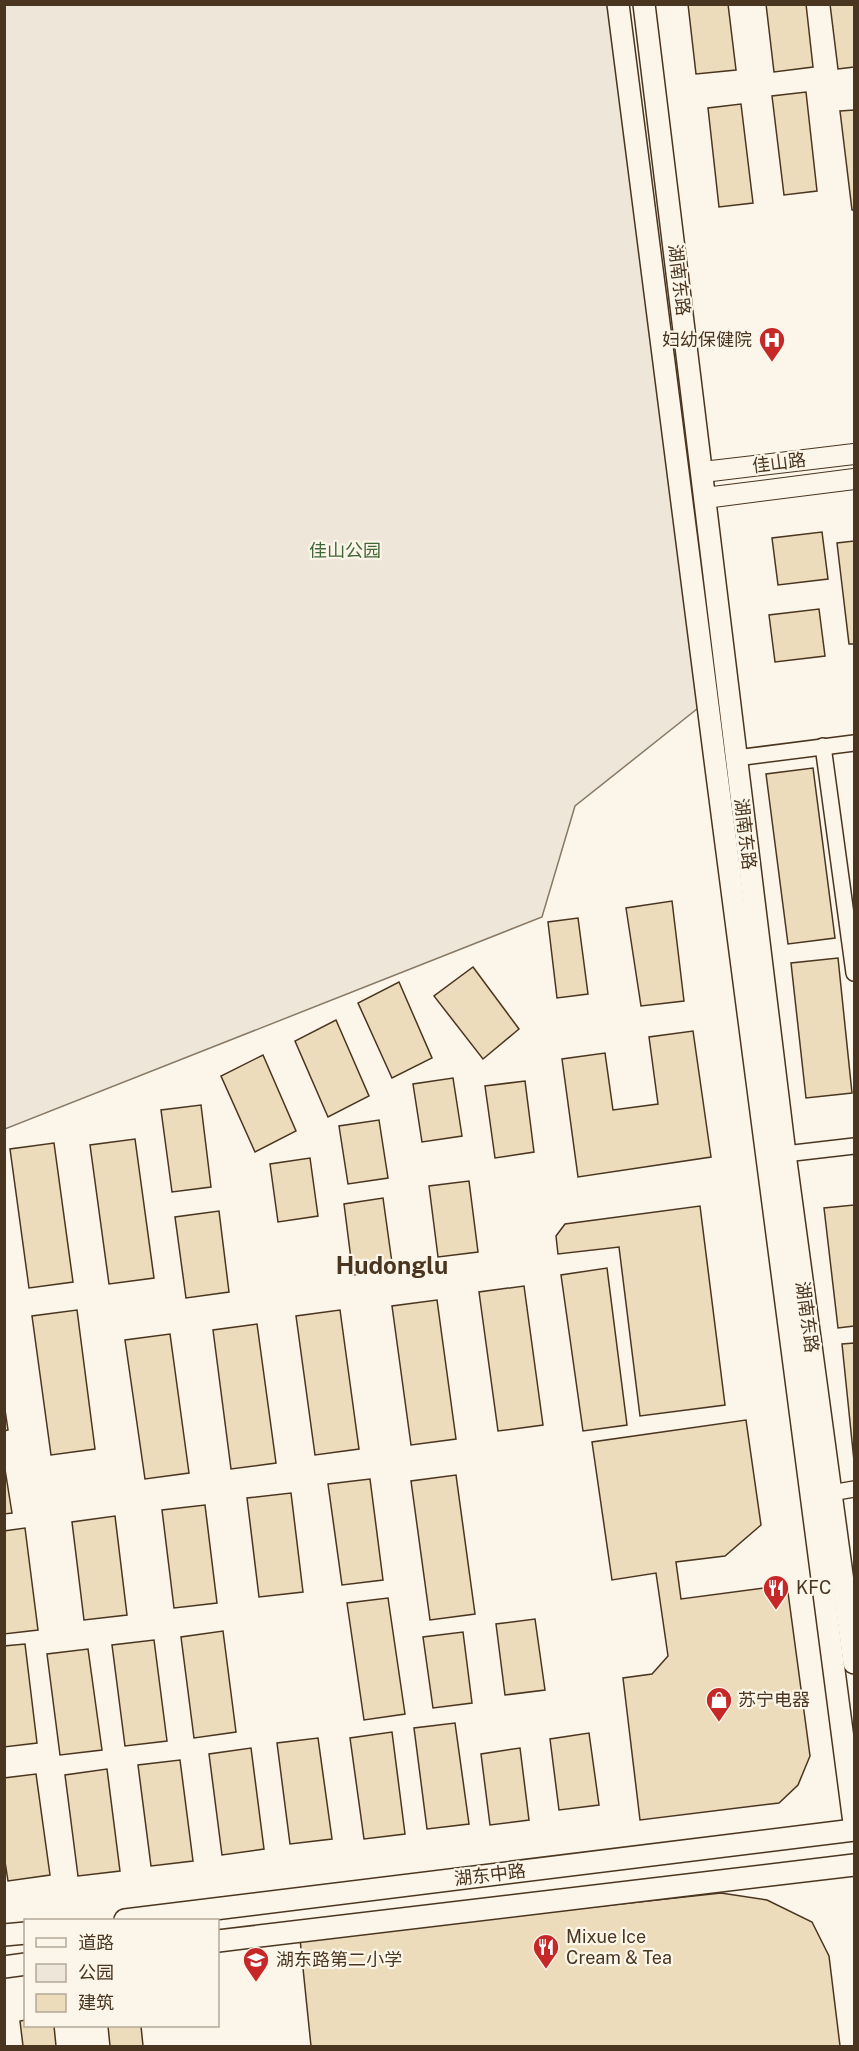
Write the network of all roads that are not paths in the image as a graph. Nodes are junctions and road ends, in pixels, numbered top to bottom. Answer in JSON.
{"nodes":[{"id":1,"x":618,"y":4,"type":"edge"},
{"id":2,"x":645,"y":4,"type":"edge"},
{"id":3,"x":855,"y":454,"type":"edge"},
{"id":4,"x":703,"y":472,"type":"junction"},
{"id":5,"x":855,"y":479,"type":"edge"},
{"id":6,"x":705,"y":498,"type":"junction"},
{"id":7,"x":855,"y":743,"type":"edge"},
{"id":8,"x":823,"y":746,"type":"junction"},
{"id":9,"x":736,"y":758,"type":"junction"},
{"id":10,"x":855,"y":973,"type":"edge"},
{"id":11,"x":855,"y":1146,"type":"edge"},
{"id":12,"x":785,"y":1154,"type":"junction"},
{"id":13,"x":855,"y":1489,"type":"edge"},
{"id":14,"x":831,"y":1492,"type":"junction"},
{"id":15,"x":855,"y":1663,"type":"edge"},
{"id":16,"x":855,"y":1823,"type":"edge"},
{"id":17,"x":855,"y":1830,"type":"edge"},
{"id":18,"x":855,"y":1864,"type":"edge"},
{"id":19,"x":133,"y":1919,"type":"edge"},
{"id":20,"x":24,"y":1933,"type":"edge"},
{"id":21,"x":4,"y":1935,"type":"edge"},
{"id":22,"x":219,"y":1941,"type":"edge"},
{"id":23,"x":24,"y":1964,"type":"edge"},
{"id":24,"x":4,"y":1967,"type":"edge"}],
"edges":[{"from":1,"to":16,"type":"main road"},
{"from":2,"to":4,"type":"main road","name":"湖南东路"},
{"from":3,"to":4,"type":"street","name":"佳山路"},
{"from":4,"to":6,"type":"main road","name":"湖南东路"},
{"from":5,"to":6,"type":"street","name":"佳山路"},
{"from":6,"to":9,"type":"main road","name":"湖南东路"},
{"from":7,"to":8,"type":"street"},
{"from":8,"to":9,"type":"street"},
{"from":8,"to":10,"type":"street"},
{"from":9,"to":12,"type":"main road","name":"湖南东路"},
{"from":11,"to":12,"type":"street"},
{"from":12,"to":14,"type":"main road","name":"湖南东路"},
{"from":13,"to":14,"type":"street"},
{"from":14,"to":15,"type":"main road","name":"湖南东路"},
{"from":17,"to":19,"type":"main road","name":"湖东中路"},
{"from":18,"to":22,"type":"main road","name":"湖东中路"},
{"from":20,"to":21,"type":"main road"},
{"from":23,"to":24,"type":"main road"}]}
